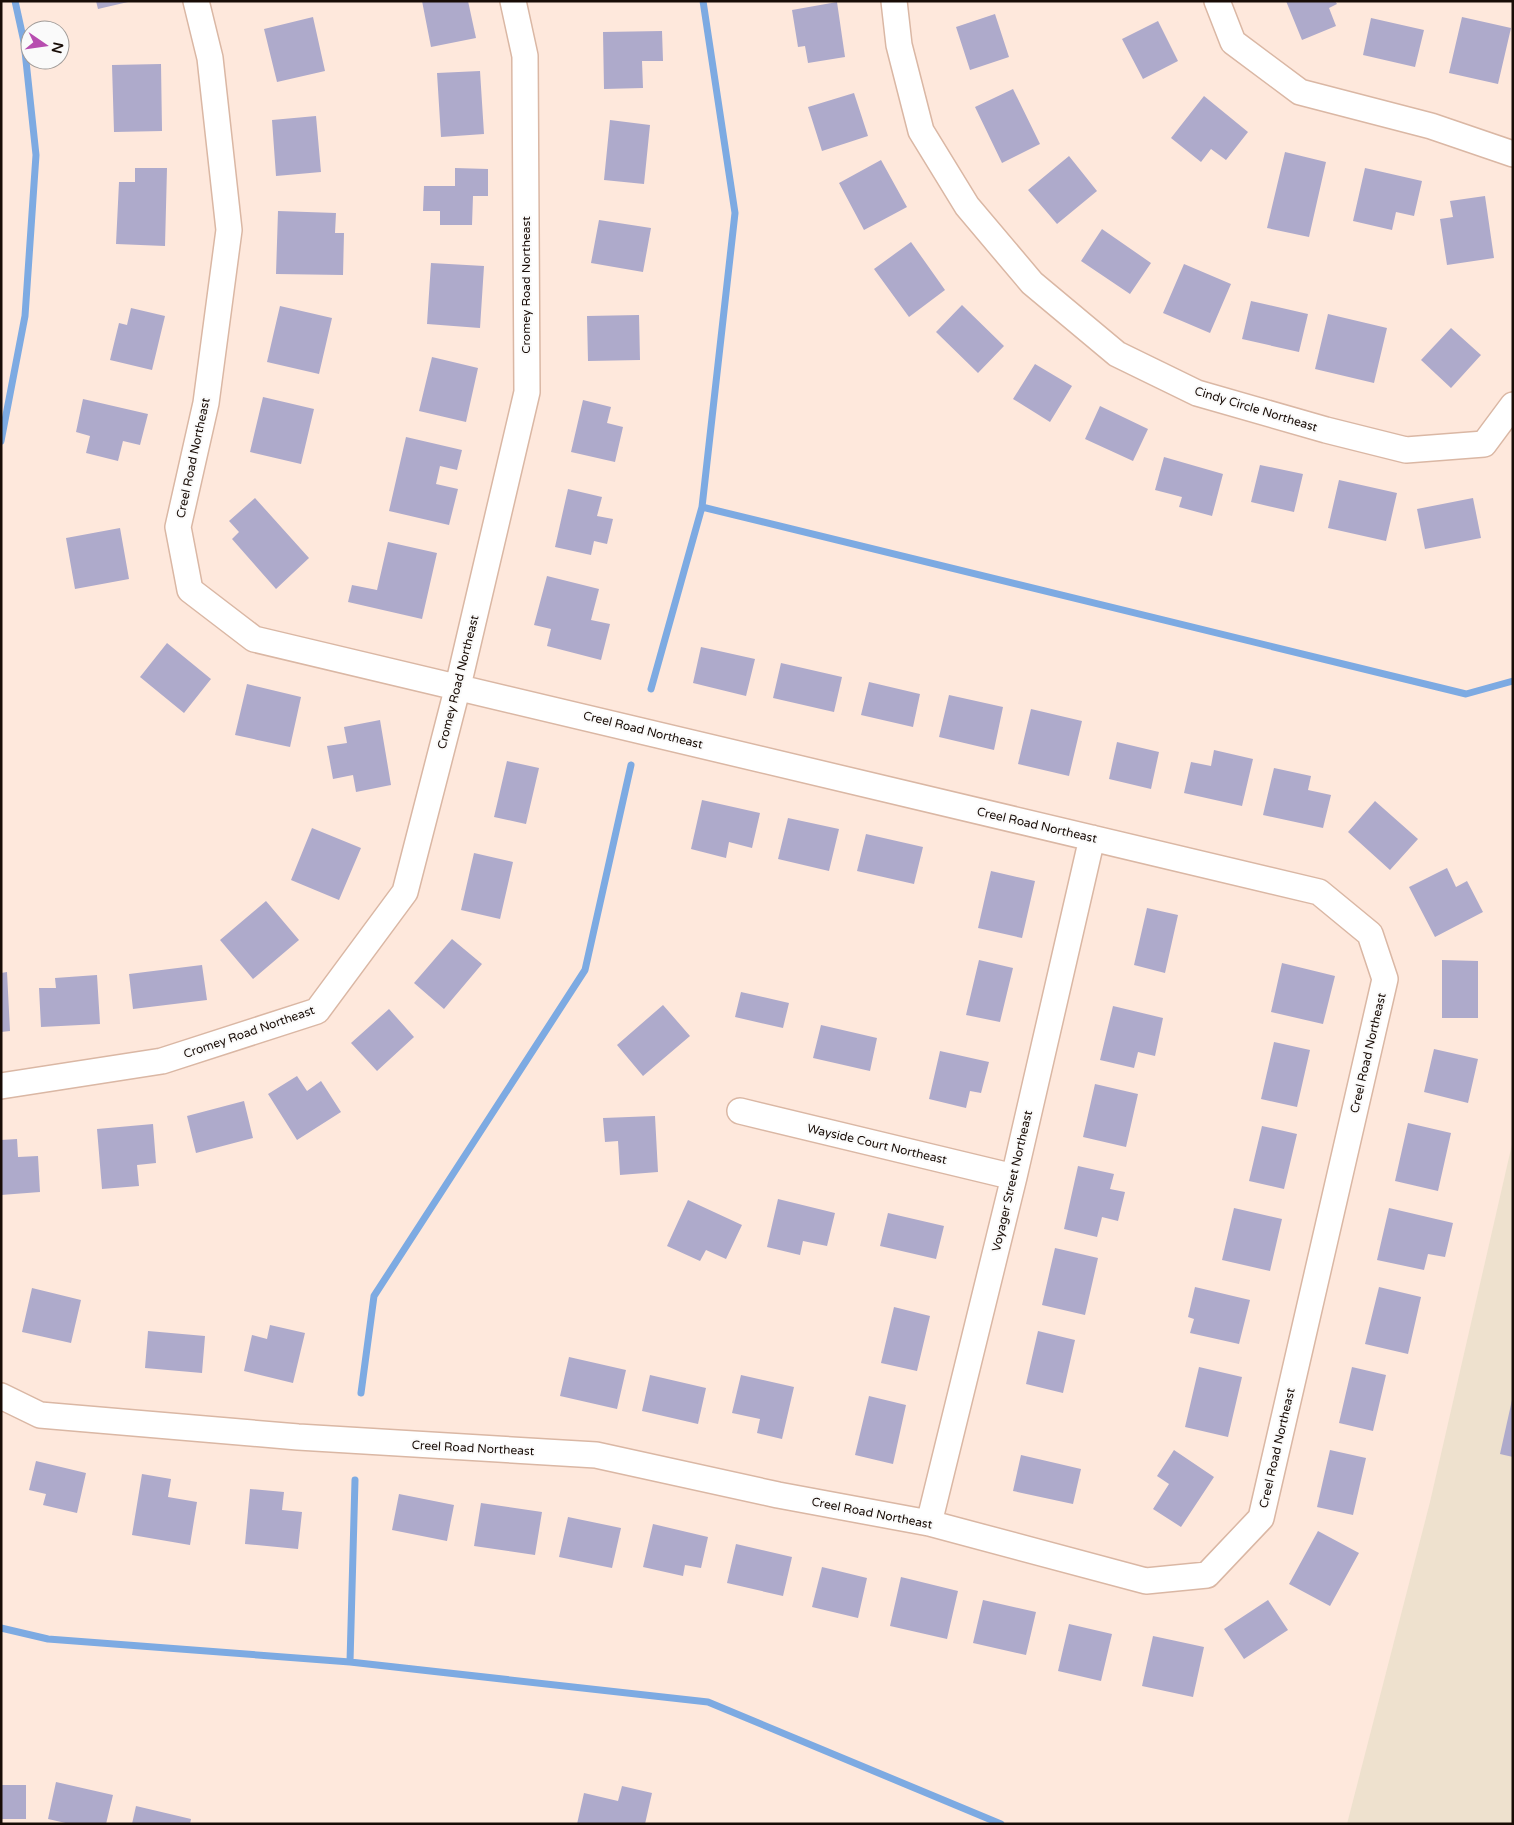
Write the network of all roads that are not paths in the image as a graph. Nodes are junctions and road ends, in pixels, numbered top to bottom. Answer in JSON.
{"nodes":[{"id":1,"x":196,"y":1,"type":"edge"},
{"id":2,"x":513,"y":1,"type":"edge"},
{"id":3,"x":894,"y":1,"type":"edge"},
{"id":4,"x":1217,"y":1,"type":"edge"},
{"id":5,"x":1513,"y":154,"type":"edge"},
{"id":6,"x":1513,"y":405,"type":"edge"},
{"id":7,"x":458,"y":686,"type":"junction"},
{"id":8,"x":1092,"y":838,"type":"junction"},
{"id":9,"x":1,"y":1086,"type":"edge"},
{"id":10,"x":740,"y":1111,"type":"dead end"},
{"id":11,"x":1014,"y":1177,"type":"junction"},
{"id":12,"x":1,"y":1396,"type":"edge"},
{"id":13,"x":929,"y":1523,"type":"junction"}],
"edges":[{"from":1,"to":7,"type":"street","name":"Creel Road Northeast"},
{"from":2,"to":7,"type":"street","name":"Cromey Road Northeast"},
{"from":3,"to":6,"type":"street","name":"Cindy Circle Northeast"},
{"from":4,"to":5,"type":"street"},
{"from":7,"to":8,"type":"street","name":"Creel Road Northeast"},
{"from":7,"to":9,"type":"street","name":"Cromey Road Northeast"},
{"from":8,"to":11,"type":"street","name":"Voyager Street Northeast"},
{"from":8,"to":13,"type":"street","name":"Creel Road Northeast"},
{"from":10,"to":11,"type":"street","name":"Wayside Court Northeast"},
{"from":11,"to":13,"type":"street","name":"Voyager Street Northeast"},
{"from":12,"to":13,"type":"street","name":"Creel Road Northeast"}]}
